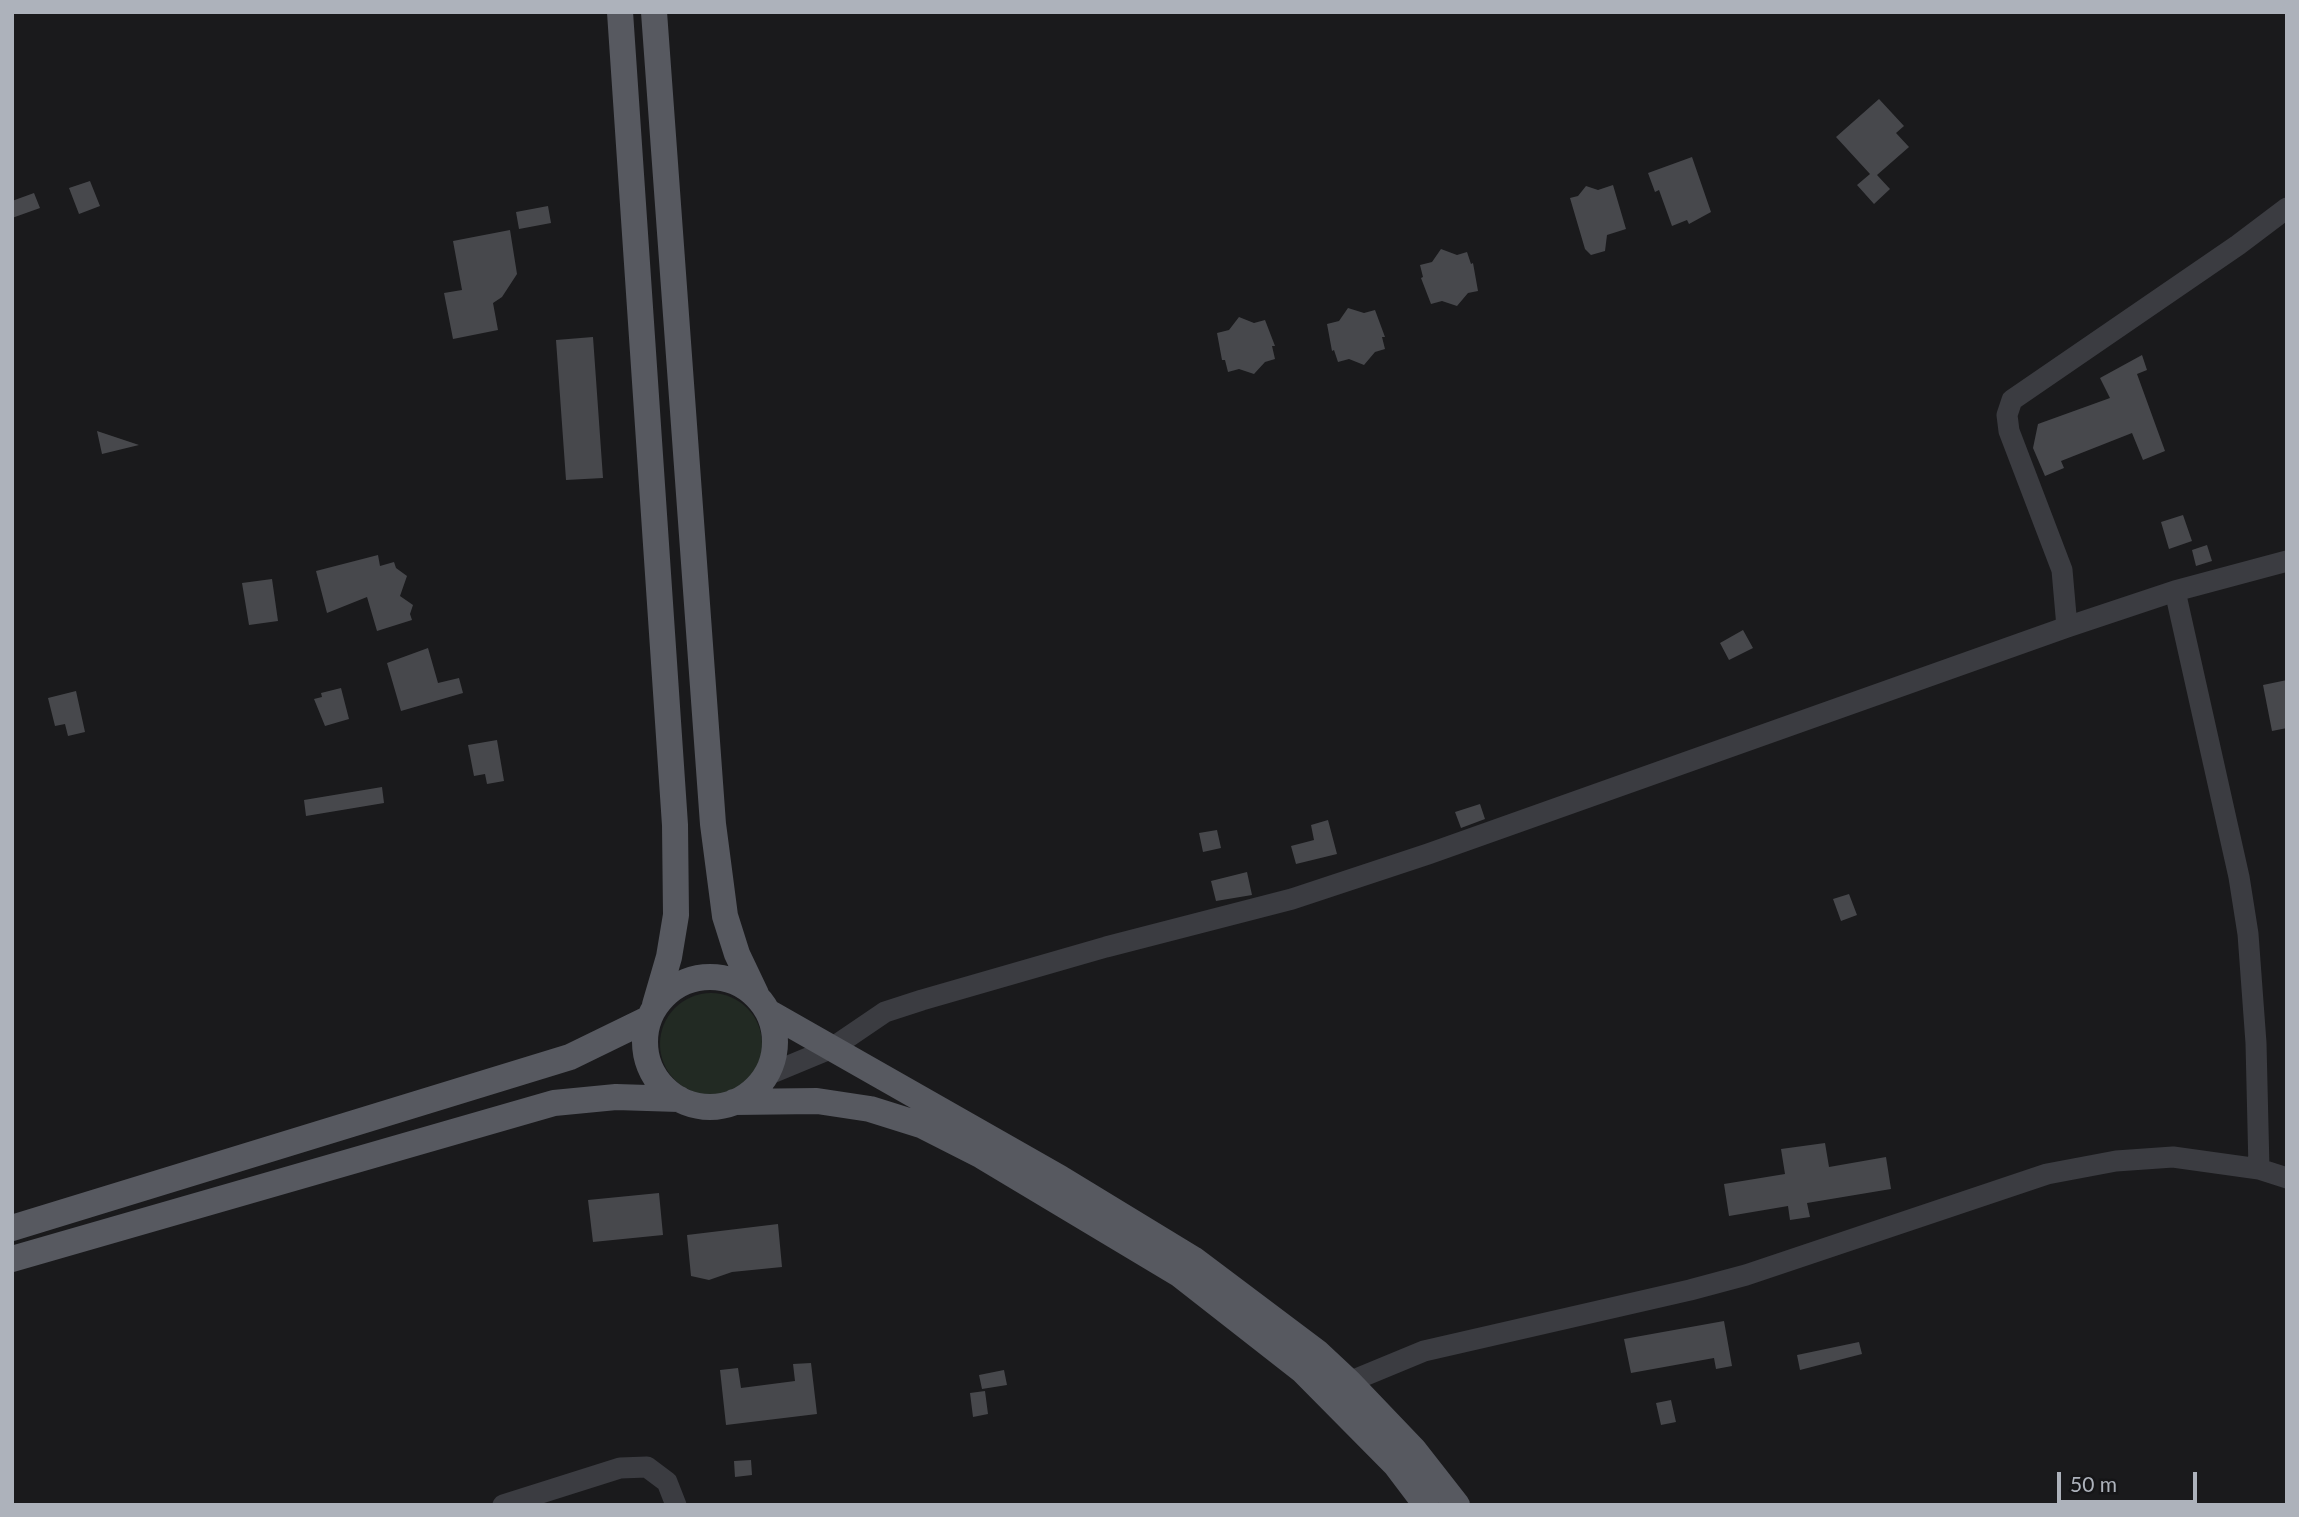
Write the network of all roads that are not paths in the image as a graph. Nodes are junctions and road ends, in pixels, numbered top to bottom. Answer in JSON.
{"nodes":[{"id":1,"x":620,"y":12,"type":"edge"},
{"id":2,"x":654,"y":12,"type":"edge"},
{"id":3,"x":2287,"y":208,"type":"edge"},
{"id":4,"x":2287,"y":561,"type":"edge"},
{"id":5,"x":2175,"y":591,"type":"junction"},
{"id":6,"x":2067,"y":627,"type":"junction"},
{"id":7,"x":763,"y":1004,"type":"junction"},
{"id":8,"x":652,"y":1012,"type":"junction"},
{"id":9,"x":832,"y":1048,"type":"junction"},
{"id":10,"x":767,"y":1075,"type":"junction"},
{"id":11,"x":679,"y":1099,"type":"junction"},
{"id":12,"x":734,"y":1102,"type":"junction"},
{"id":13,"x":2259,"y":1170,"type":"junction"},
{"id":14,"x":2287,"y":1178,"type":"edge"},
{"id":15,"x":12,"y":1228,"type":"edge"},
{"id":16,"x":12,"y":1259,"type":"edge"},
{"id":17,"x":1349,"y":1382,"type":"junction"},
{"id":18,"x":503,"y":1505,"type":"edge"},
{"id":19,"x":676,"y":1505,"type":"edge"},
{"id":20,"x":1426,"y":1505,"type":"edge"},
{"id":21,"x":1457,"y":1505,"type":"edge"}],
"edges":[{"from":1,"to":8,"type":"main road"},
{"from":2,"to":7,"type":"main road"},
{"from":3,"to":6,"type":"street"},
{"from":4,"to":5,"type":"street"},
{"from":5,"to":6,"type":"street"},
{"from":5,"to":13,"type":"street"},
{"from":6,"to":9,"type":"street"},
{"from":7,"to":8,"type":"main road"},
{"from":7,"to":9,"type":"main road"},
{"from":7,"to":10,"type":"main road"},
{"from":8,"to":11,"type":"main road"},
{"from":8,"to":15,"type":"main road"},
{"from":9,"to":10,"type":"street"},
{"from":9,"to":17,"type":"main road"},
{"from":10,"to":12,"type":"main road"},
{"from":11,"to":12,"type":"main road"},
{"from":11,"to":16,"type":"main road"},
{"from":12,"to":20,"type":"main road"},
{"from":13,"to":14,"type":"street"},
{"from":13,"to":17,"type":"street"},
{"from":17,"to":21,"type":"main road"},
{"from":18,"to":19,"type":"street"}]}
